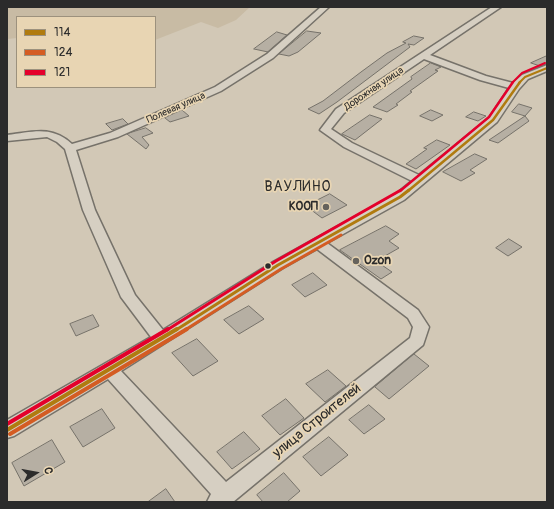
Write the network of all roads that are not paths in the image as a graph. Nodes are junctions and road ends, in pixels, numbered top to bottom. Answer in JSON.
{"nodes":[{"id":1,"x":325,"y":7,"type":"edge"},
{"id":2,"x":497,"y":7,"type":"edge"},
{"id":3,"x":423,"y":56,"type":"junction"},
{"id":4,"x":547,"y":68,"type":"edge"},
{"id":5,"x":514,"y":87,"type":"junction"},
{"id":6,"x":7,"y":138,"type":"edge"},
{"id":7,"x":70,"y":148,"type":"junction"},
{"id":8,"x":419,"y":180,"type":"junction"},
{"id":9,"x":318,"y":243,"type":"junction"},
{"id":10,"x":161,"y":339,"type":"junction"},
{"id":11,"x":109,"y":369,"type":"junction"},
{"id":12,"x":7,"y":430,"type":"edge"},
{"id":13,"x":221,"y":499,"type":"edge"}],
"edges":[{"from":1,"to":7,"type":"street","name":"Полевая улица"},
{"from":2,"to":3,"type":"street","name":"Дорожная улица"},
{"from":3,"to":5,"type":"street"},
{"from":3,"to":8,"type":"street","name":"Дорожная улица"},
{"from":4,"to":5,"type":"street"},
{"from":5,"to":8,"type":"street"},
{"from":6,"to":7,"type":"street"},
{"from":7,"to":10,"type":"street"},
{"from":8,"to":9,"type":"street"},
{"from":9,"to":10,"type":"street"},
{"from":9,"to":13,"type":"street","name":"улица Строителей"},
{"from":10,"to":11,"type":"street"},
{"from":11,"to":12,"type":"street"},
{"from":11,"to":13,"type":"street"}]}
